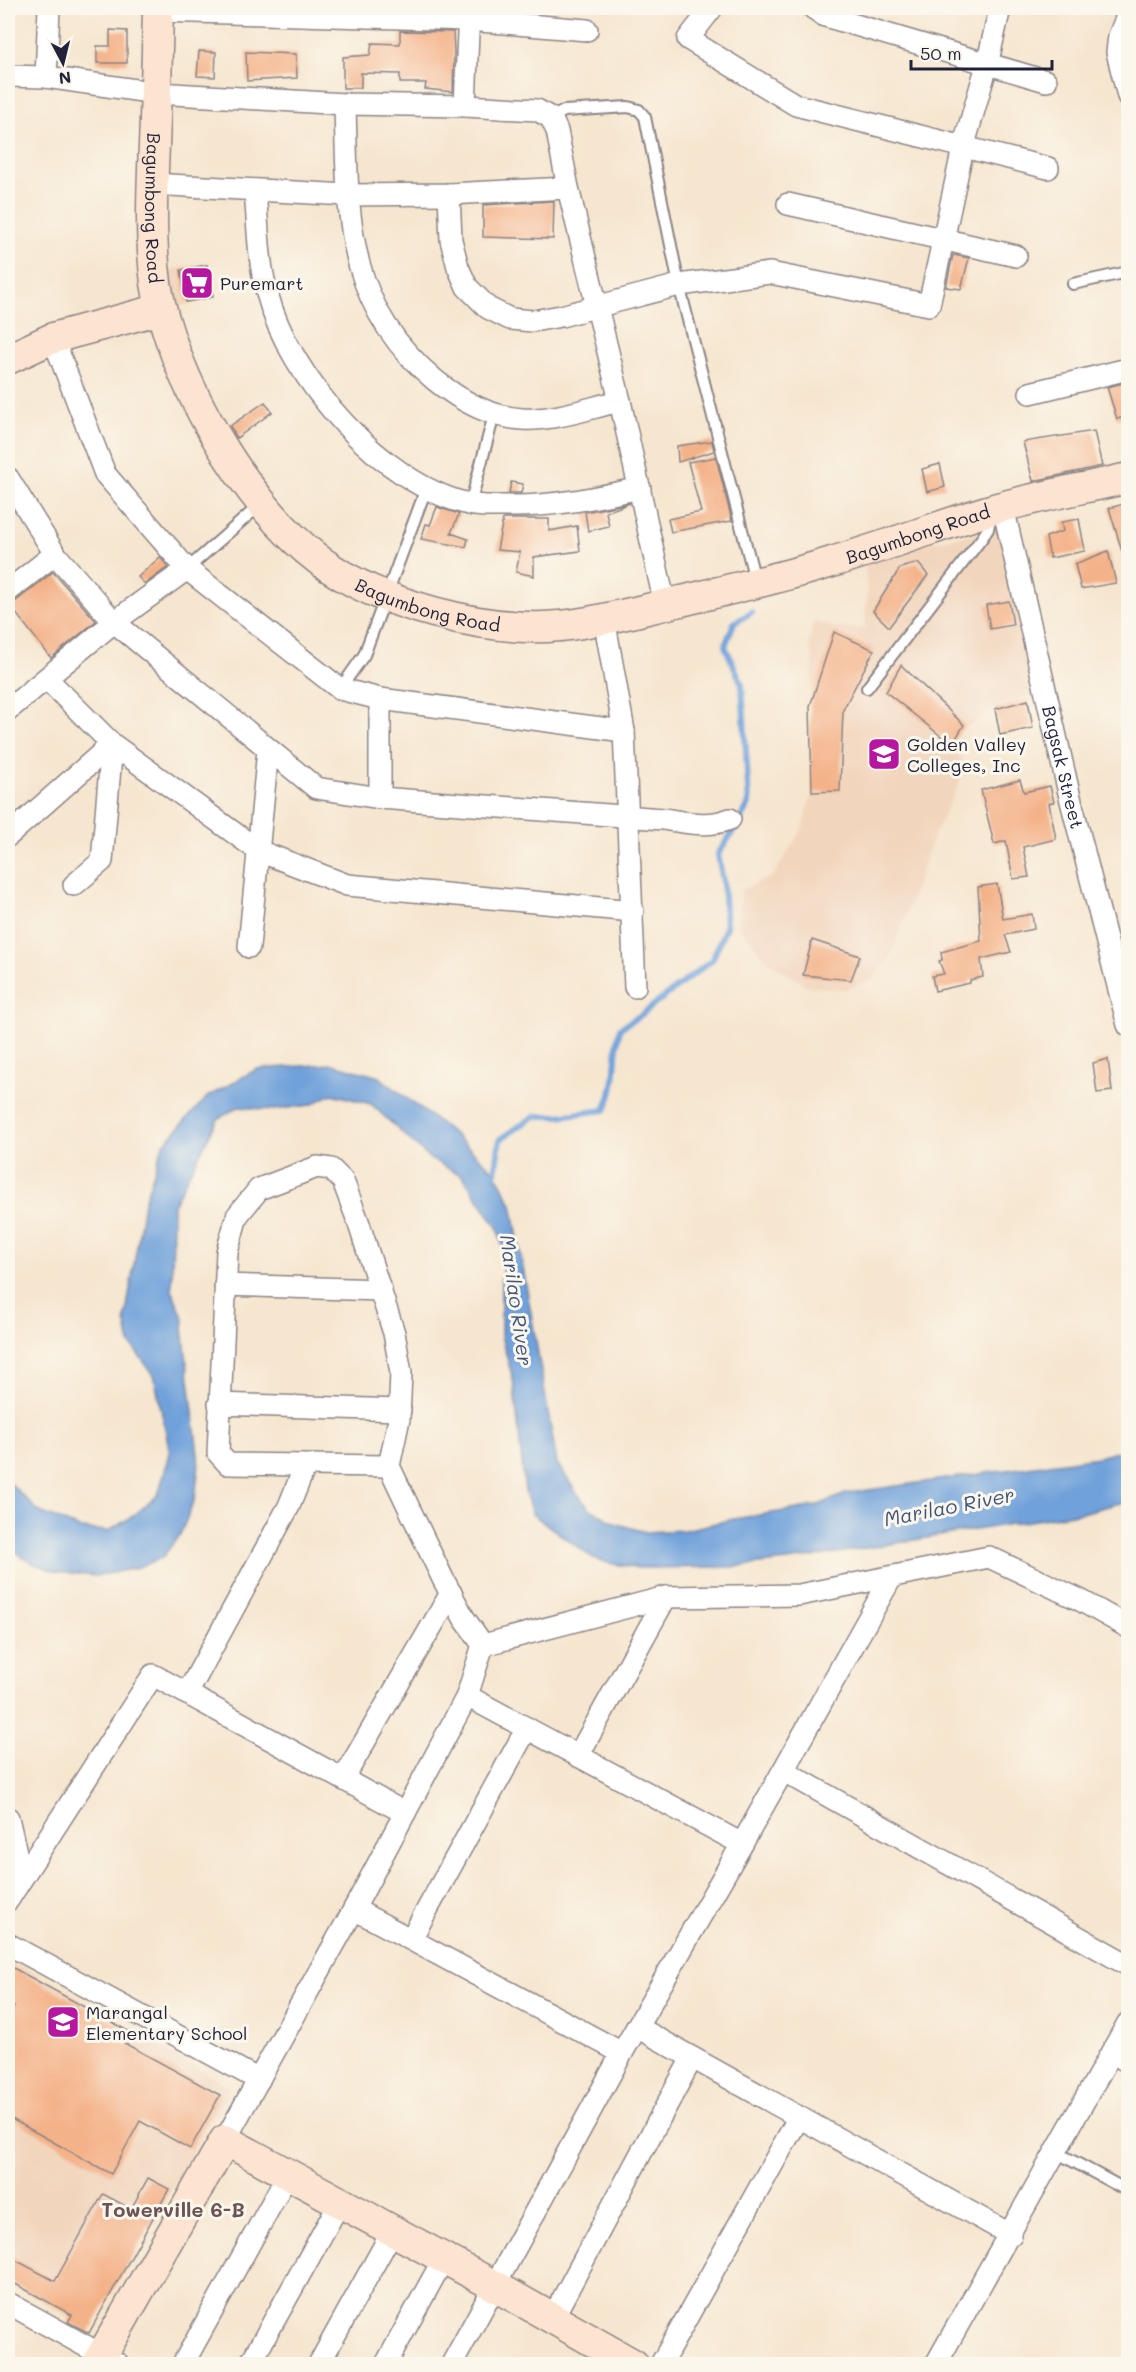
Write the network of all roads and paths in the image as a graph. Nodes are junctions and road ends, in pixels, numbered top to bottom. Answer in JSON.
{"nodes":[{"id":1,"x":49,"y":8,"type":"edge"},
{"id":2,"x":712,"y":8,"type":"edge"},
{"id":3,"x":813,"y":8,"type":"edge"},
{"id":4,"x":1000,"y":8,"type":"edge"},
{"id":5,"x":158,"y":9,"type":"edge"},
{"id":6,"x":1128,"y":13,"type":"edge"},
{"id":7,"x":469,"y":14,"type":"edge"},
{"id":8,"x":586,"y":30,"type":"dead end"},
{"id":9,"x":987,"y":65,"type":"junction"},
{"id":10,"x":8,"y":76,"type":"edge"},
{"id":11,"x":46,"y":77,"type":"junction"},
{"id":12,"x":1046,"y":81,"type":"dead end"},
{"id":13,"x":156,"y":93,"type":"junction"},
{"id":14,"x":1128,"y":96,"type":"edge"},
{"id":15,"x":345,"y":104,"type":"junction"},
{"id":16,"x":465,"y":106,"type":"junction"},
{"id":17,"x":551,"y":118,"type":"junction"},
{"id":18,"x":963,"y":148,"type":"junction"},
{"id":19,"x":1048,"y":168,"type":"dead end"},
{"id":20,"x":153,"y":184,"type":"junction"},
{"id":21,"x":568,"y":188,"type":"junction"},
{"id":22,"x":255,"y":190,"type":"junction"},
{"id":23,"x":449,"y":194,"type":"junction"},
{"id":24,"x":347,"y":195,"type":"junction"},
{"id":25,"x":788,"y":204,"type":"dead end"},
{"id":26,"x":944,"y":240,"type":"junction"},
{"id":27,"x":1016,"y":256,"type":"dead end"},
{"id":28,"x":1128,"y":272,"type":"edge"},
{"id":29,"x":1073,"y":284,"type":"dead end"},
{"id":30,"x":679,"y":285,"type":"junction"},
{"id":31,"x":597,"y":306,"type":"junction"},
{"id":32,"x":161,"y":309,"type":"junction"},
{"id":33,"x":52,"y":338,"type":"junction"},
{"id":34,"x":8,"y":359,"type":"edge"},
{"id":35,"x":1128,"y":369,"type":"edge"},
{"id":36,"x":1030,"y":393,"type":"dead end"},
{"id":37,"x":620,"y":401,"type":"junction"},
{"id":38,"x":494,"y":415,"type":"junction"},
{"id":39,"x":8,"y":478,"type":"edge"},
{"id":40,"x":1128,"y":478,"type":"edge"},
{"id":41,"x":640,"y":488,"type":"junction"},
{"id":42,"x":426,"y":489,"type":"junction"},
{"id":43,"x":262,"y":503,"type":"junction"},
{"id":44,"x":470,"y":505,"type":"junction"},
{"id":45,"x":997,"y":508,"type":"junction"},
{"id":46,"x":55,"y":554,"type":"junction"},
{"id":47,"x":187,"y":569,"type":"junction"},
{"id":48,"x":756,"y":583,"type":"junction"},
{"id":49,"x":8,"y":591,"type":"edge"},
{"id":50,"x":387,"y":596,"type":"junction"},
{"id":51,"x":665,"y":605,"type":"junction"},
{"id":52,"x":604,"y":618,"type":"junction"},
{"id":53,"x":114,"y":622,"type":"junction"},
{"id":54,"x":47,"y":679,"type":"junction"},
{"id":55,"x":867,"y":688,"type":"dead end"},
{"id":56,"x":340,"y":689,"type":"junction"},
{"id":57,"x":380,"y":699,"type":"junction"},
{"id":58,"x":8,"y":710,"type":"edge"},
{"id":59,"x":624,"y":731,"type":"junction"},
{"id":60,"x":112,"y":744,"type":"junction"},
{"id":61,"x":268,"y":748,"type":"junction"},
{"id":62,"x":380,"y":798,"type":"junction"},
{"id":63,"x":629,"y":818,"type":"junction"},
{"id":64,"x":730,"y":819,"type":"dead end"},
{"id":65,"x":8,"y":836,"type":"edge"},
{"id":66,"x":259,"y":851,"type":"junction"},
{"id":67,"x":74,"y":885,"type":"dead end"},
{"id":68,"x":633,"y":911,"type":"junction"},
{"id":69,"x":249,"y":947,"type":"dead end"},
{"id":70,"x":635,"y":987,"type":"dead end"},
{"id":71,"x":1128,"y":1025,"type":"edge"},
{"id":72,"x":225,"y":1285,"type":"junction"},
{"id":73,"x":381,"y":1290,"type":"junction"},
{"id":74,"x":219,"y":1404,"type":"junction"},
{"id":75,"x":400,"y":1410,"type":"junction"},
{"id":76,"x":305,"y":1466,"type":"junction"},
{"id":77,"x":389,"y":1466,"type":"junction"},
{"id":78,"x":891,"y":1578,"type":"junction"},
{"id":79,"x":451,"y":1593,"type":"junction"},
{"id":80,"x":666,"y":1598,"type":"junction"},
{"id":81,"x":1128,"y":1627,"type":"edge"},
{"id":82,"x":483,"y":1645,"type":"junction"},
{"id":83,"x":188,"y":1694,"type":"junction"},
{"id":84,"x":467,"y":1696,"type":"junction"},
{"id":85,"x":527,"y":1728,"type":"junction"},
{"id":86,"x":578,"y":1756,"type":"junction"},
{"id":87,"x":784,"y":1771,"type":"junction"},
{"id":88,"x":343,"y":1779,"type":"junction"},
{"id":89,"x":405,"y":1813,"type":"junction"},
{"id":90,"x":8,"y":1818,"type":"edge"},
{"id":91,"x":742,"y":1844,"type":"junction"},
{"id":92,"x":22,"y":1878,"type":"junction"},
{"id":93,"x":8,"y":1900,"type":"edge"},
{"id":94,"x":354,"y":1909,"type":"junction"},
{"id":95,"x":411,"y":1940,"type":"junction"},
{"id":96,"x":8,"y":1944,"type":"edge"},
{"id":97,"x":1128,"y":1965,"type":"edge"},
{"id":98,"x":1128,"y":2023,"type":"edge"},
{"id":99,"x":637,"y":2027,"type":"junction"},
{"id":100,"x":622,"y":2053,"type":"junction"},
{"id":101,"x":1120,"y":2057,"type":"edge"},
{"id":102,"x":692,"y":2058,"type":"junction"},
{"id":103,"x":259,"y":2080,"type":"junction"},
{"id":104,"x":799,"y":2117,"type":"junction"},
{"id":105,"x":225,"y":2140,"type":"junction"},
{"id":106,"x":1056,"y":2152,"type":"junction"},
{"id":107,"x":288,"y":2174,"type":"junction"},
{"id":108,"x":1128,"y":2191,"type":"edge"},
{"id":109,"x":340,"y":2202,"type":"junction"},
{"id":110,"x":393,"y":2230,"type":"junction"},
{"id":111,"x":1011,"y":2235,"type":"junction"},
{"id":112,"x":444,"y":2258,"type":"junction"},
{"id":113,"x":495,"y":2286,"type":"junction"},
{"id":114,"x":8,"y":2303,"type":"edge"},
{"id":115,"x":552,"y":2319,"type":"junction"},
{"id":116,"x":106,"y":2362,"type":"edge"},
{"id":117,"x":183,"y":2364,"type":"edge"},
{"id":118,"x":250,"y":2364,"type":"edge"},
{"id":119,"x":319,"y":2364,"type":"edge"},
{"id":120,"x":386,"y":2364,"type":"edge"},
{"id":121,"x":452,"y":2364,"type":"edge"},
{"id":122,"x":633,"y":2364,"type":"edge"},
{"id":123,"x":661,"y":2364,"type":"edge"},
{"id":124,"x":936,"y":2364,"type":"edge"}],
"edges":[{"from":1,"to":11,"type":"street"},
{"from":2,"to":18,"type":"street"},
{"from":3,"to":9,"type":"street"},
{"from":4,"to":9,"type":"street"},
{"from":5,"to":7,"type":"street"},
{"from":5,"to":13,"type":"street","name":"Bagumbong Road"},
{"from":6,"to":14,"type":"street"},
{"from":7,"to":8,"type":"street"},
{"from":7,"to":16,"type":"street"},
{"from":9,"to":12,"type":"street"},
{"from":9,"to":18,"type":"street"},
{"from":10,"to":11,"type":"street"},
{"from":11,"to":13,"type":"street"},
{"from":13,"to":15,"type":"street"},
{"from":13,"to":20,"type":"street","name":"Bagumbong Road"},
{"from":15,"to":16,"type":"street"},
{"from":15,"to":24,"type":"street"},
{"from":16,"to":17,"type":"street"},
{"from":17,"to":21,"type":"street"},
{"from":17,"to":30,"type":"lane"},
{"from":18,"to":19,"type":"street"},
{"from":18,"to":26,"type":"street"},
{"from":20,"to":22,"type":"street"},
{"from":20,"to":32,"type":"street","name":"Bagumbong Road"},
{"from":21,"to":23,"type":"street"},
{"from":21,"to":31,"type":"street"},
{"from":22,"to":24,"type":"street"},
{"from":22,"to":42,"type":"street"},
{"from":23,"to":24,"type":"street"},
{"from":23,"to":31,"type":"street"},
{"from":24,"to":38,"type":"street"},
{"from":25,"to":26,"type":"street"},
{"from":26,"to":27,"type":"street"},
{"from":26,"to":30,"type":"street"},
{"from":28,"to":29,"type":"lane"},
{"from":30,"to":31,"type":"street"},
{"from":30,"to":48,"type":"lane"},
{"from":31,"to":37,"type":"street"},
{"from":32,"to":33,"type":"street"},
{"from":32,"to":43,"type":"street","name":"Bagumbong Road"},
{"from":33,"to":34,"type":"street"},
{"from":33,"to":47,"type":"street"},
{"from":35,"to":36,"type":"street"},
{"from":37,"to":38,"type":"street"},
{"from":37,"to":41,"type":"street"},
{"from":38,"to":44,"type":"lane"},
{"from":39,"to":46,"type":"street"},
{"from":40,"to":45,"type":"street","name":"Bagumbong Road"},
{"from":41,"to":44,"type":"street"},
{"from":41,"to":51,"type":"street"},
{"from":42,"to":44,"type":"street"},
{"from":42,"to":50,"type":"lane"},
{"from":43,"to":47,"type":"lane"},
{"from":43,"to":50,"type":"street","name":"Bagumbong Road"},
{"from":45,"to":48,"type":"street","name":"Bagumbong Road"},
{"from":45,"to":55,"type":"lane"},
{"from":45,"to":71,"type":"street","name":"Bagsak Street"},
{"from":46,"to":49,"type":"street"},
{"from":46,"to":53,"type":"street"},
{"from":47,"to":53,"type":"street"},
{"from":47,"to":56,"type":"street"},
{"from":48,"to":51,"type":"street","name":"Bagumbong Road"},
{"from":50,"to":52,"type":"street","name":"Bagumbong Road"},
{"from":50,"to":56,"type":"lane"},
{"from":51,"to":52,"type":"street","name":"Bagumbong Road"},
{"from":52,"to":59,"type":"street"},
{"from":53,"to":54,"type":"street"},
{"from":53,"to":61,"type":"street"},
{"from":54,"to":58,"type":"street"},
{"from":54,"to":60,"type":"street"},
{"from":56,"to":57,"type":"street"},
{"from":57,"to":59,"type":"street"},
{"from":57,"to":62,"type":"street"},
{"from":59,"to":63,"type":"street"},
{"from":60,"to":65,"type":"street"},
{"from":60,"to":66,"type":"street"},
{"from":60,"to":67,"type":"street"},
{"from":61,"to":62,"type":"street"},
{"from":61,"to":66,"type":"street"},
{"from":62,"to":63,"type":"street"},
{"from":63,"to":64,"type":"street"},
{"from":63,"to":68,"type":"street"},
{"from":66,"to":68,"type":"street"},
{"from":66,"to":69,"type":"street"},
{"from":68,"to":70,"type":"street"},
{"from":72,"to":73,"type":"street"},
{"from":72,"to":73,"type":"street"},
{"from":72,"to":74,"type":"street"},
{"from":73,"to":75,"type":"street"},
{"from":74,"to":75,"type":"street"},
{"from":74,"to":76,"type":"street"},
{"from":75,"to":77,"type":"street"},
{"from":76,"to":77,"type":"street"},
{"from":76,"to":83,"type":"street"},
{"from":77,"to":79,"type":"street"},
{"from":78,"to":80,"type":"street"},
{"from":78,"to":81,"type":"street"},
{"from":78,"to":87,"type":"street"},
{"from":79,"to":82,"type":"street"},
{"from":79,"to":88,"type":"street"},
{"from":80,"to":82,"type":"street"},
{"from":80,"to":86,"type":"street"},
{"from":82,"to":84,"type":"street"},
{"from":83,"to":88,"type":"street"},
{"from":83,"to":92,"type":"street"},
{"from":84,"to":85,"type":"street"},
{"from":84,"to":89,"type":"street"},
{"from":85,"to":86,"type":"street"},
{"from":85,"to":95,"type":"street"},
{"from":86,"to":91,"type":"street"},
{"from":87,"to":91,"type":"street"},
{"from":87,"to":97,"type":"street"},
{"from":88,"to":89,"type":"street"},
{"from":89,"to":94,"type":"street"},
{"from":90,"to":92,"type":"street"},
{"from":91,"to":99,"type":"street"},
{"from":92,"to":93,"type":"street"},
{"from":94,"to":95,"type":"street"},
{"from":94,"to":103,"type":"street"},
{"from":95,"to":100,"type":"street"},
{"from":96,"to":103,"type":"street"},
{"from":98,"to":101,"type":"street"},
{"from":99,"to":100,"type":"street"},
{"from":99,"to":102,"type":"street"},
{"from":100,"to":113,"type":"street"},
{"from":101,"to":106,"type":"street"},
{"from":102,"to":104,"type":"street"},
{"from":102,"to":115,"type":"street"},
{"from":103,"to":105,"type":"street"},
{"from":104,"to":111,"type":"street"},
{"from":104,"to":123,"type":"street"},
{"from":105,"to":107,"type":"street"},
{"from":105,"to":116,"type":"street"},
{"from":106,"to":108,"type":"lane"},
{"from":106,"to":111,"type":"street"},
{"from":107,"to":109,"type":"street"},
{"from":107,"to":117,"type":"street"},
{"from":109,"to":110,"type":"street"},
{"from":109,"to":118,"type":"street"},
{"from":110,"to":112,"type":"street"},
{"from":110,"to":119,"type":"street"},
{"from":111,"to":124,"type":"street"},
{"from":112,"to":113,"type":"street"},
{"from":112,"to":120,"type":"street"},
{"from":113,"to":115,"type":"street"},
{"from":113,"to":121,"type":"street"},
{"from":114,"to":116,"type":"street"},
{"from":115,"to":122,"type":"street"}]}
